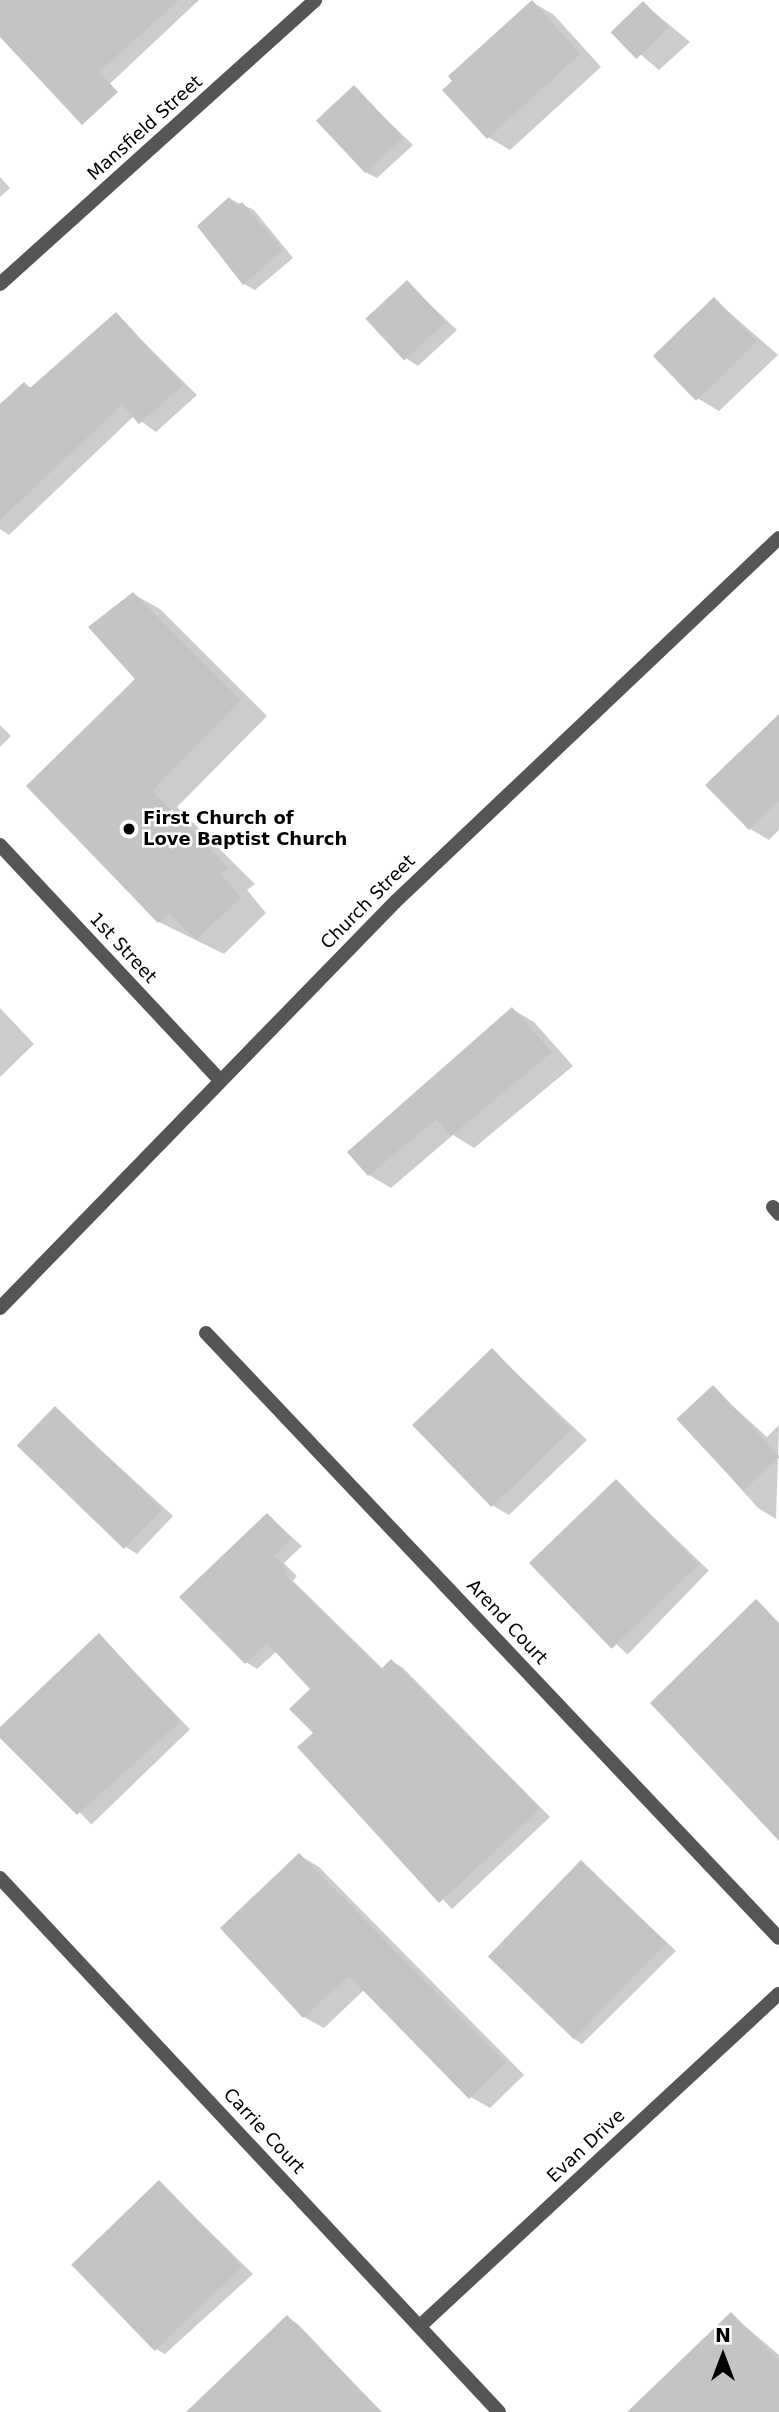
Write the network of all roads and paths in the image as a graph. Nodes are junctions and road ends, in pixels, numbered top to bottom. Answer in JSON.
{"nodes":[{"id":1,"x":315,"y":0,"type":"edge"},
{"id":2,"x":0,"y":284,"type":"edge"},
{"id":3,"x":779,"y":538,"type":"edge"},
{"id":4,"x":0,"y":845,"type":"edge"},
{"id":5,"x":218,"y":1078,"type":"junction"},
{"id":6,"x":0,"y":1308,"type":"edge"},
{"id":7,"x":206,"y":1333,"type":"dead end"},
{"id":8,"x":0,"y":1878,"type":"edge"},
{"id":9,"x":779,"y":1938,"type":"edge"},
{"id":10,"x":779,"y":1994,"type":"edge"},
{"id":11,"x":420,"y":2326,"type":"junction"},
{"id":12,"x":499,"y":2412,"type":"edge"}],
"edges":[{"from":1,"to":2,"type":"street","name":"Mansfield Street"},
{"from":3,"to":5,"type":"street","name":"Church Street"},
{"from":4,"to":5,"type":"street","name":"1st Street"},
{"from":5,"to":6,"type":"street","name":"Church Street"},
{"from":7,"to":9,"type":"street","name":"Arend Court"},
{"from":8,"to":11,"type":"street","name":"Carrie Court"},
{"from":10,"to":11,"type":"street","name":"Evan Drive"},
{"from":11,"to":12,"type":"street","name":"Carrie Court"}]}
